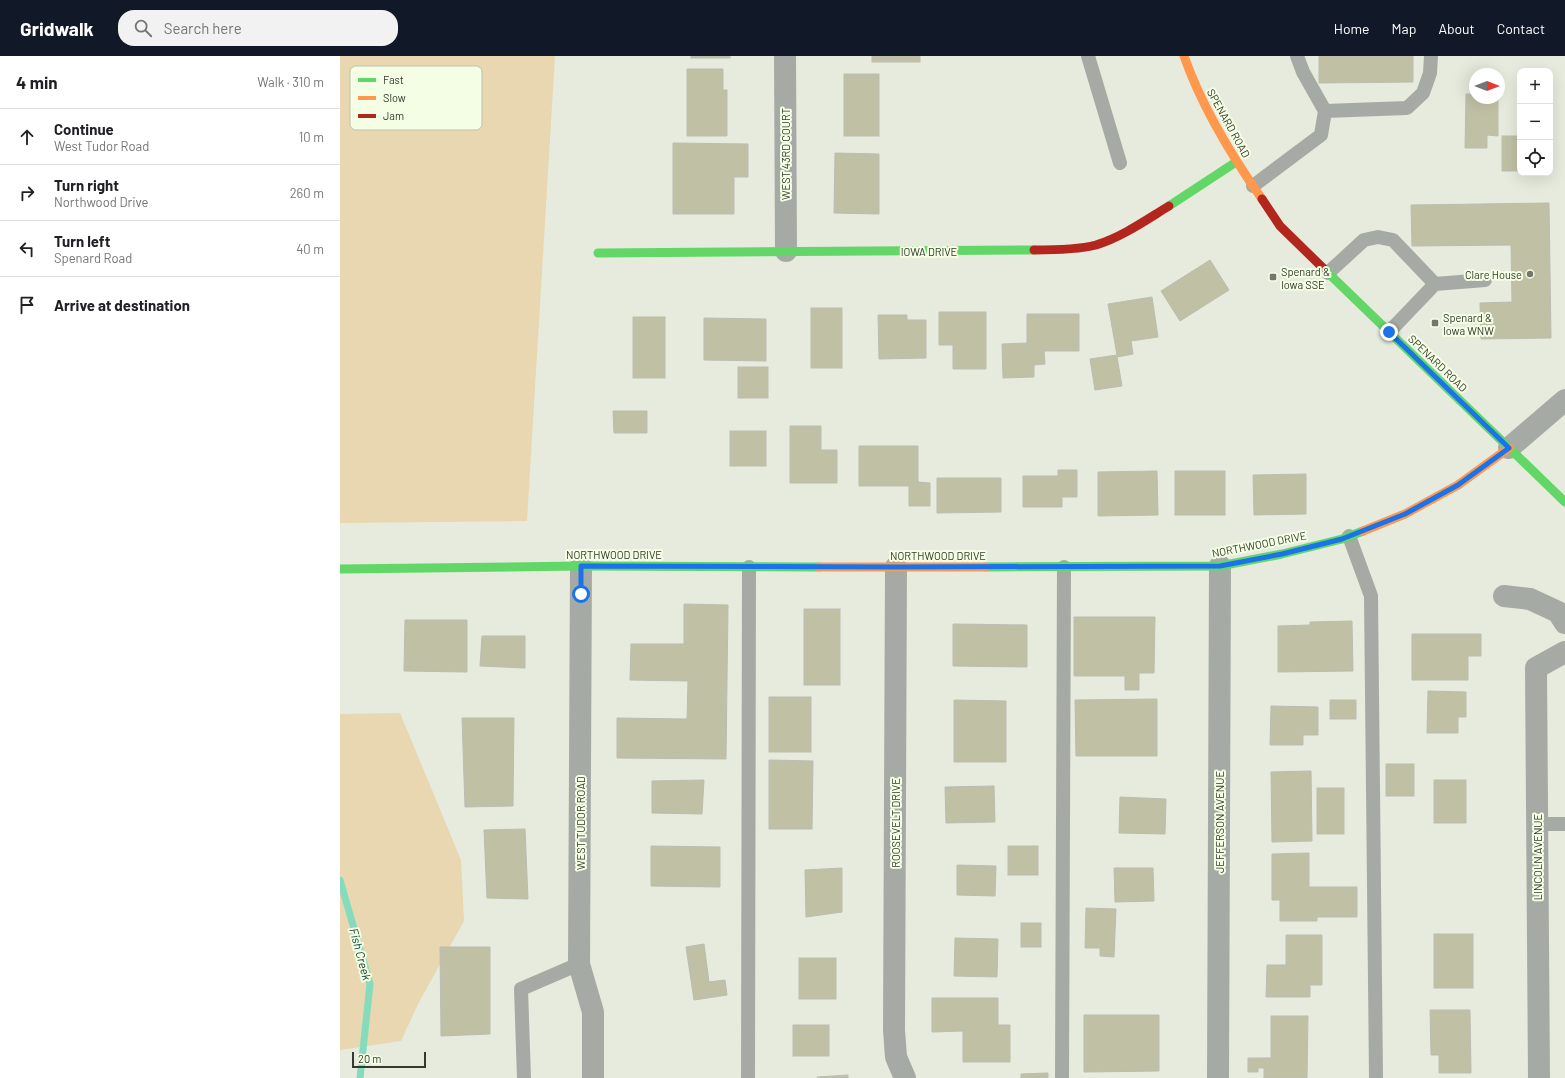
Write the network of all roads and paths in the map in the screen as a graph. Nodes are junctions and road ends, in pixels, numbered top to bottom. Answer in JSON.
{"nodes":[{"id":1,"x":785,"y":56,"type":"edge"},
{"id":2,"x":1088,"y":56,"type":"edge"},
{"id":3,"x":1184,"y":56,"type":"edge"},
{"id":4,"x":1297,"y":56,"type":"edge"},
{"id":5,"x":1431,"y":56,"type":"edge"},
{"id":6,"x":1324,"y":112,"type":"junction"},
{"id":7,"x":1236,"y":162,"type":"junction"},
{"id":8,"x":1120,"y":163,"type":"dead end"},
{"id":9,"x":1253,"y":186,"type":"junction"},
{"id":10,"x":786,"y":252,"type":"junction"},
{"id":11,"x":598,"y":253,"type":"dead end"},
{"id":12,"x":1328,"y":273,"type":"junction"},
{"id":13,"x":1485,"y":280,"type":"dead end"},
{"id":14,"x":1435,"y":284,"type":"junction"},
{"id":15,"x":1389,"y":332,"type":"junction"},
{"id":16,"x":1565,"y":400,"type":"edge"},
{"id":17,"x":1509,"y":448,"type":"junction"},
{"id":18,"x":1565,"y":502,"type":"edge"},
{"id":19,"x":1349,"y":536,"type":"junction"},
{"id":20,"x":581,"y":566,"type":"junction"},
{"id":21,"x":1220,"y":566,"type":"junction"},
{"id":22,"x":749,"y":567,"type":"junction"},
{"id":23,"x":896,"y":567,"type":"junction"},
{"id":24,"x":1064,"y":567,"type":"junction"},
{"id":25,"x":340,"y":569,"type":"edge"},
{"id":26,"x":1504,"y":596,"type":"dead end"},
{"id":27,"x":1565,"y":623,"type":"edge"},
{"id":28,"x":1565,"y":652,"type":"edge"},
{"id":29,"x":1537,"y":824,"type":"junction"},
{"id":30,"x":1565,"y":824,"type":"edge"},
{"id":31,"x":580,"y":964,"type":"junction"},
{"id":32,"x":524,"y":1078,"type":"edge"},
{"id":33,"x":593,"y":1078,"type":"edge"},
{"id":34,"x":748,"y":1078,"type":"edge"},
{"id":35,"x":905,"y":1078,"type":"edge"},
{"id":36,"x":1062,"y":1078,"type":"edge"},
{"id":37,"x":1218,"y":1078,"type":"edge"},
{"id":38,"x":1376,"y":1078,"type":"edge"},
{"id":39,"x":1539,"y":1078,"type":"edge"}],
"edges":[{"from":1,"to":10,"type":"street","name":"WEST 43RD COURT"},
{"from":2,"to":8,"type":"lane"},
{"from":3,"to":7,"type":"street","name":"SPENARD ROAD"},
{"from":4,"to":6,"type":"lane"},
{"from":5,"to":6,"type":"lane"},
{"from":6,"to":9,"type":"lane"},
{"from":7,"to":9,"type":"street","name":"SPENARD ROAD"},
{"from":7,"to":10,"type":"street","name":"IOWA DRIVE"},
{"from":9,"to":12,"type":"street","name":"SPENARD ROAD"},
{"from":10,"to":11,"type":"street","name":"IOWA DRIVE"},
{"from":12,"to":14,"type":"lane"},
{"from":12,"to":15,"type":"street","name":"SPENARD ROAD"},
{"from":13,"to":14,"type":"lane"},
{"from":14,"to":15,"type":"lane"},
{"from":15,"to":17,"type":"street","name":"SPENARD ROAD"},
{"from":16,"to":17,"type":"street"},
{"from":17,"to":18,"type":"street","name":"SPENARD ROAD"},
{"from":17,"to":19,"type":"street","name":"NORTHWOOD DRIVE"},
{"from":19,"to":21,"type":"street","name":"NORTHWOOD DRIVE"},
{"from":19,"to":38,"type":"lane"},
{"from":20,"to":22,"type":"street","name":"NORTHWOOD DRIVE"},
{"from":20,"to":25,"type":"street","name":"NORTHWOOD DRIVE"},
{"from":20,"to":31,"type":"street","name":"WEST TUDOR ROAD"},
{"from":21,"to":24,"type":"street","name":"NORTHWOOD DRIVE"},
{"from":21,"to":37,"type":"street","name":"JEFFERSON AVENUE"},
{"from":22,"to":23,"type":"street","name":"NORTHWOOD DRIVE"},
{"from":22,"to":34,"type":"lane"},
{"from":23,"to":24,"type":"street","name":"NORTHWOOD DRIVE"},
{"from":23,"to":35,"type":"street","name":"ROOSEVELT DRIVE"},
{"from":24,"to":36,"type":"lane"},
{"from":26,"to":27,"type":"street"},
{"from":28,"to":29,"type":"street","name":"LINCOLN AVENUE"},
{"from":29,"to":30,"type":"lane"},
{"from":29,"to":39,"type":"street","name":"LINCOLN AVENUE"},
{"from":31,"to":32,"type":"lane"},
{"from":31,"to":33,"type":"street","name":"WEST TUDOR ROAD"}]}
